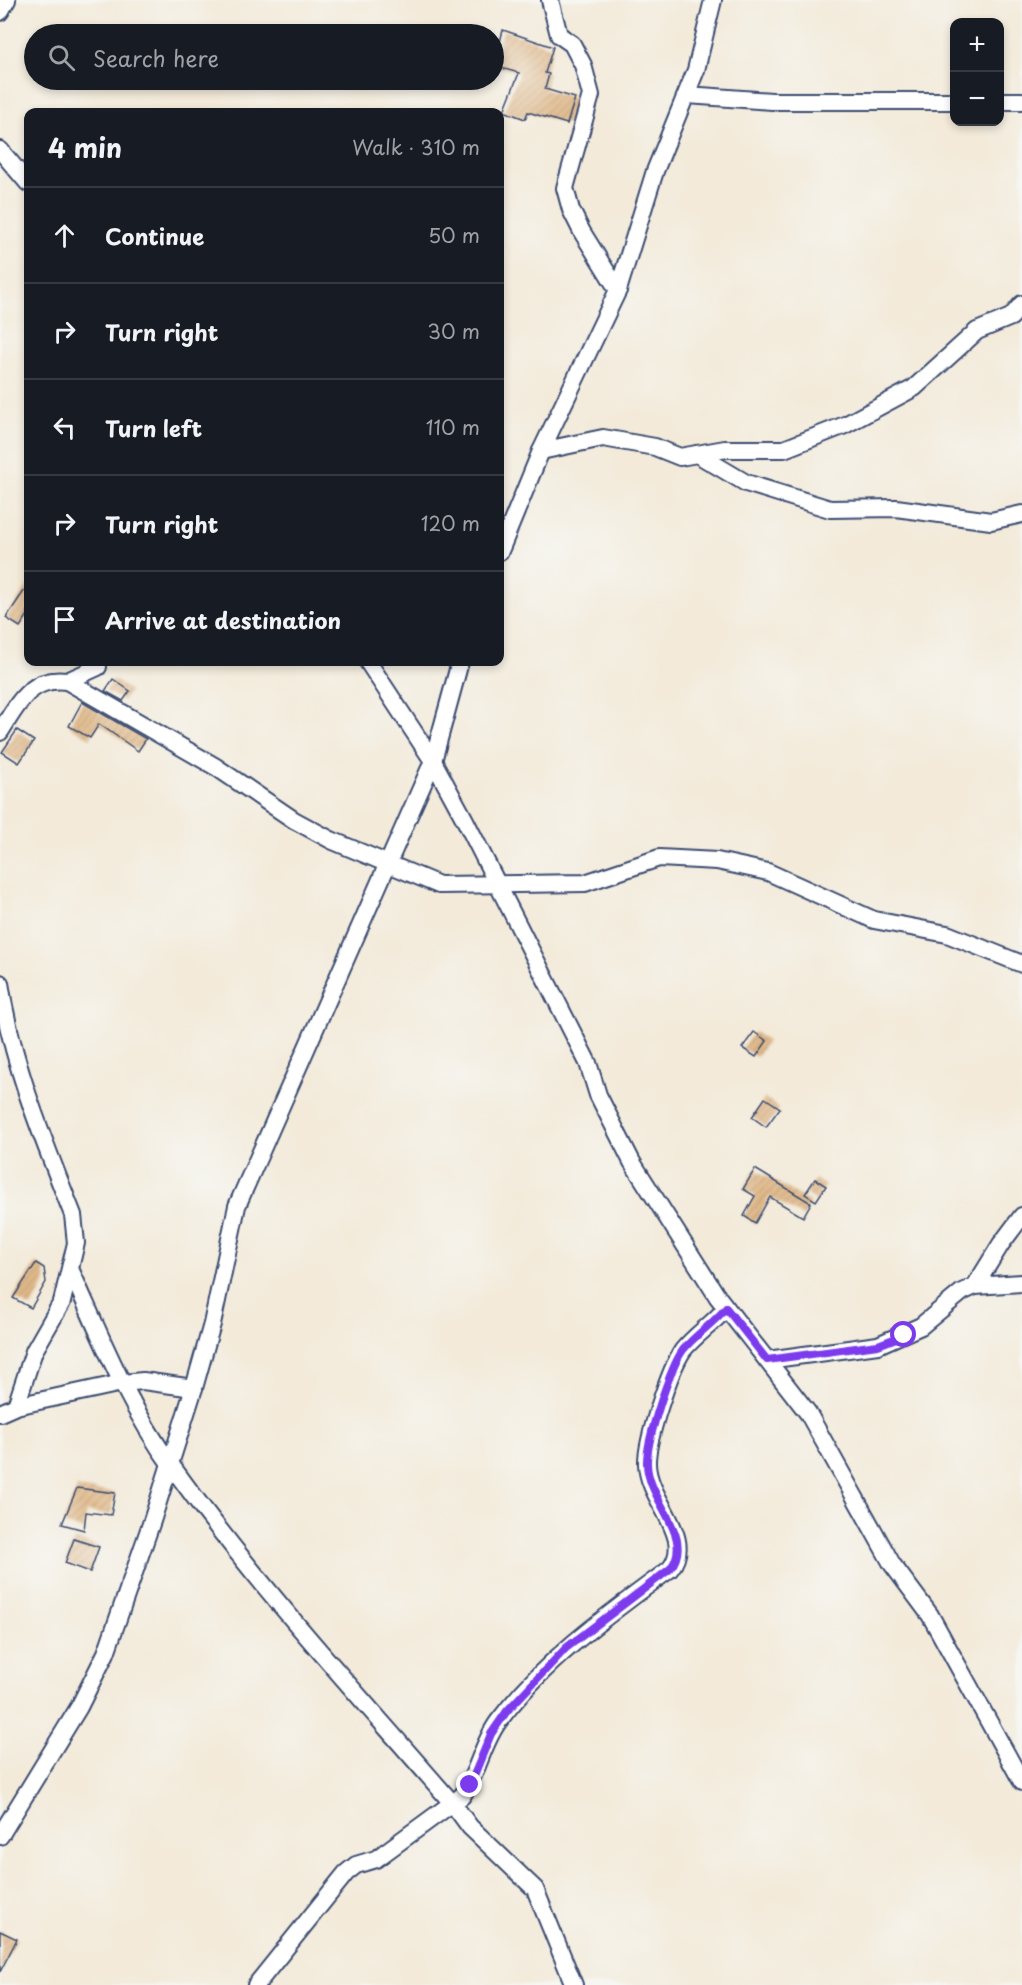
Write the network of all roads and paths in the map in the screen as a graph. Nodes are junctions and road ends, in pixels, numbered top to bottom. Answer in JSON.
{"nodes":[{"id":1,"x":7,"y":0,"type":"edge"},
{"id":2,"x":550,"y":0,"type":"edge"},
{"id":3,"x":713,"y":0,"type":"edge"},
{"id":4,"x":0,"y":12,"type":"edge"},
{"id":5,"x":687,"y":95,"type":"junction"},
{"id":6,"x":950,"y":101,"type":"edge"},
{"id":7,"x":1004,"y":101,"type":"edge"},
{"id":8,"x":1022,"y":101,"type":"edge"},
{"id":9,"x":0,"y":150,"type":"edge"},
{"id":10,"x":24,"y":178,"type":"edge"},
{"id":11,"x":618,"y":290,"type":"junction"},
{"id":12,"x":1022,"y":304,"type":"edge"},
{"id":13,"x":541,"y":451,"type":"junction"},
{"id":14,"x":697,"y":454,"type":"junction"},
{"id":15,"x":1022,"y":514,"type":"edge"},
{"id":16,"x":504,"y":541,"type":"edge"},
{"id":17,"x":96,"y":666,"type":"edge"},
{"id":18,"x":99,"y":666,"type":"edge"},
{"id":19,"x":371,"y":666,"type":"edge"},
{"id":20,"x":459,"y":666,"type":"edge"},
{"id":21,"x":67,"y":681,"type":"junction"},
{"id":22,"x":90,"y":692,"type":"junction"},
{"id":23,"x":0,"y":732,"type":"edge"},
{"id":24,"x":433,"y":761,"type":"junction"},
{"id":25,"x":388,"y":864,"type":"junction"},
{"id":26,"x":495,"y":882,"type":"junction"},
{"id":27,"x":1022,"y":964,"type":"edge"},
{"id":28,"x":0,"y":984,"type":"edge"},
{"id":29,"x":1022,"y":1216,"type":"edge"},
{"id":30,"x":71,"y":1271,"type":"junction"},
{"id":31,"x":1022,"y":1283,"type":"edge"},
{"id":32,"x":975,"y":1286,"type":"junction"},
{"id":33,"x":726,"y":1308,"type":"junction"},
{"id":34,"x":767,"y":1360,"type":"junction"},
{"id":35,"x":122,"y":1383,"type":"junction"},
{"id":36,"x":194,"y":1388,"type":"junction"},
{"id":37,"x":16,"y":1406,"type":"junction"},
{"id":38,"x":0,"y":1413,"type":"edge"},
{"id":39,"x":170,"y":1464,"type":"junction"},
{"id":40,"x":1022,"y":1782,"type":"edge"},
{"id":41,"x":453,"y":1804,"type":"junction"},
{"id":42,"x":0,"y":1836,"type":"edge"},
{"id":43,"x":256,"y":1985,"type":"edge"},
{"id":44,"x":574,"y":1985,"type":"edge"}],
"edges":[{"from":1,"to":4,"type":"street"},
{"from":2,"to":11,"type":"street"},
{"from":3,"to":5,"type":"street"},
{"from":5,"to":6,"type":"street"},
{"from":5,"to":11,"type":"street"},
{"from":7,"to":8,"type":"street"},
{"from":9,"to":10,"type":"street"},
{"from":11,"to":13,"type":"street"},
{"from":12,"to":14,"type":"street"},
{"from":13,"to":14,"type":"street"},
{"from":13,"to":16,"type":"street"},
{"from":14,"to":15,"type":"street"},
{"from":17,"to":21,"type":"street"},
{"from":18,"to":22,"type":"street"},
{"from":19,"to":24,"type":"street"},
{"from":20,"to":24,"type":"street"},
{"from":21,"to":22,"type":"street"},
{"from":21,"to":23,"type":"street"},
{"from":22,"to":25,"type":"street"},
{"from":24,"to":25,"type":"street"},
{"from":24,"to":26,"type":"street"},
{"from":25,"to":26,"type":"street"},
{"from":25,"to":36,"type":"street"},
{"from":26,"to":27,"type":"street"},
{"from":26,"to":33,"type":"street"},
{"from":28,"to":30,"type":"street"},
{"from":29,"to":32,"type":"street"},
{"from":30,"to":35,"type":"street"},
{"from":30,"to":37,"type":"street"},
{"from":31,"to":32,"type":"street"},
{"from":32,"to":34,"type":"street"},
{"from":33,"to":34,"type":"street"},
{"from":33,"to":41,"type":"street"},
{"from":34,"to":40,"type":"street"},
{"from":35,"to":36,"type":"street"},
{"from":35,"to":37,"type":"street"},
{"from":35,"to":39,"type":"street"},
{"from":36,"to":39,"type":"street"},
{"from":37,"to":38,"type":"street"},
{"from":39,"to":41,"type":"street"},
{"from":39,"to":42,"type":"street"},
{"from":41,"to":43,"type":"street"},
{"from":41,"to":44,"type":"street"}]}
